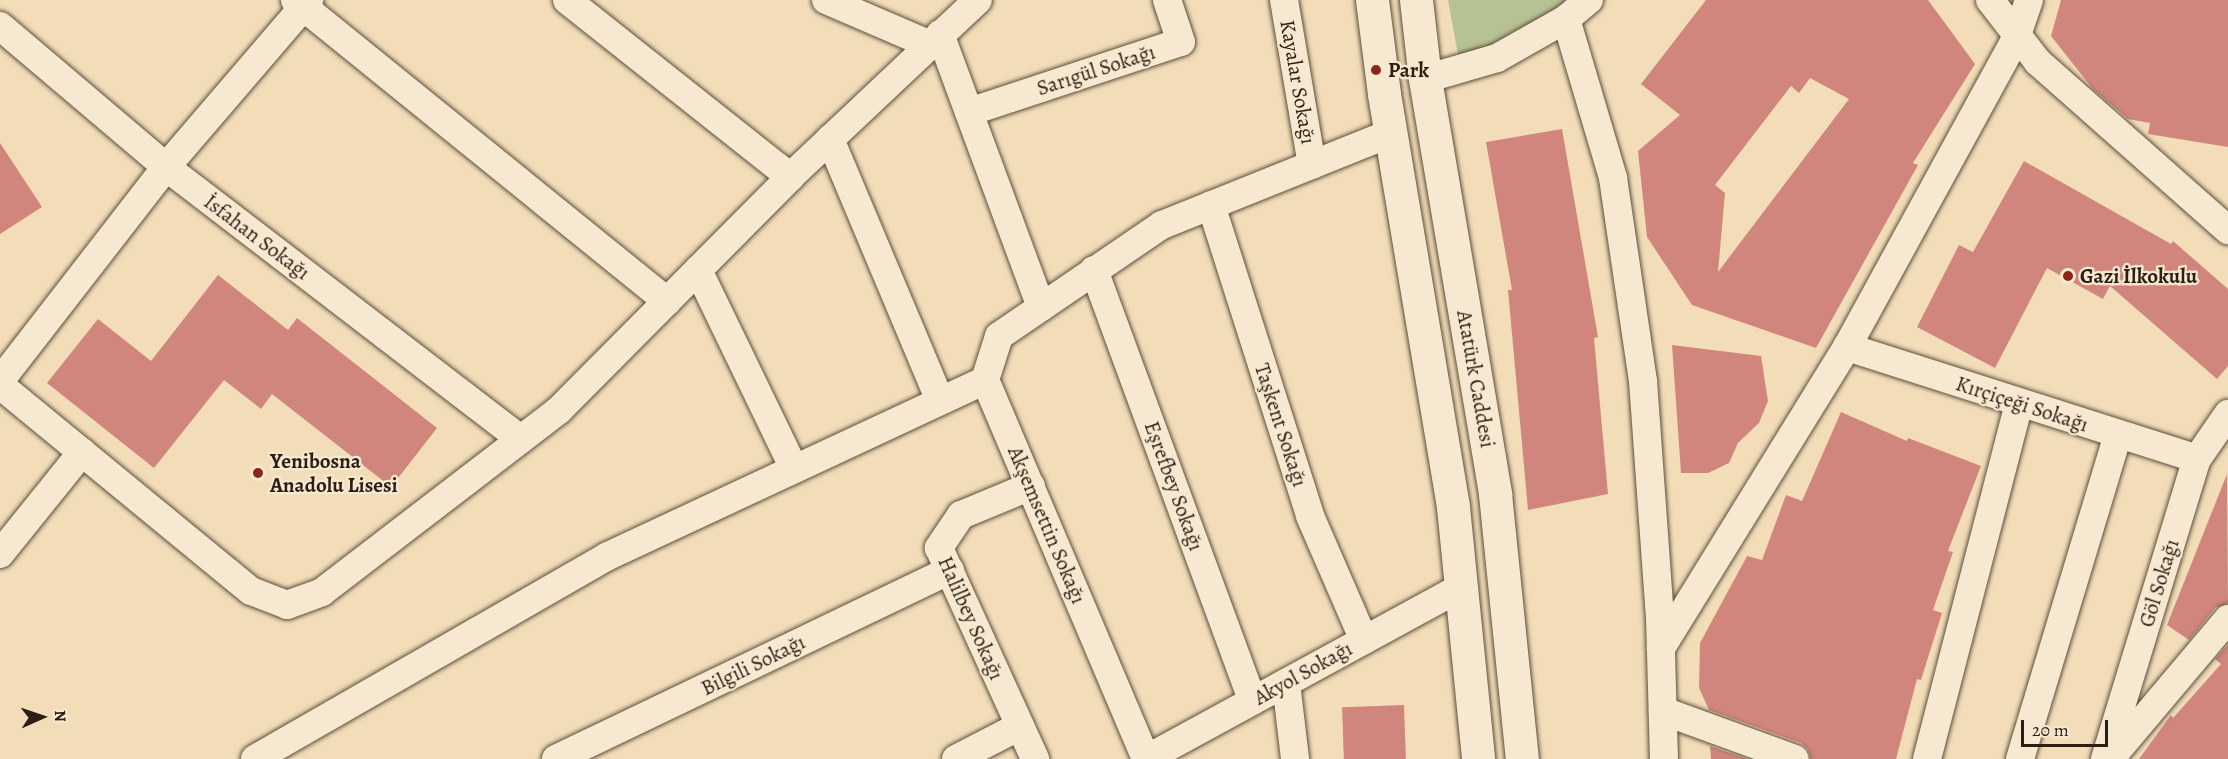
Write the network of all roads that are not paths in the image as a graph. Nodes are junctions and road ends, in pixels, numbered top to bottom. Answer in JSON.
{"nodes":[{"id":1,"x":567,"y":0,"type":"edge"},
{"id":2,"x":825,"y":0,"type":"edge"},
{"id":3,"x":977,"y":0,"type":"edge"},
{"id":4,"x":1167,"y":0,"type":"edge"},
{"id":5,"x":1284,"y":0,"type":"edge"},
{"id":6,"x":1372,"y":0,"type":"edge"},
{"id":7,"x":1416,"y":0,"type":"edge"},
{"id":8,"x":1589,"y":0,"type":"edge"},
{"id":9,"x":1990,"y":0,"type":"edge"},
{"id":10,"x":2029,"y":0,"type":"edge"},
{"id":11,"x":302,"y":2,"type":"edge"},
{"id":12,"x":1566,"y":19,"type":"junction"},
{"id":13,"x":0,"y":26,"type":"edge"},
{"id":14,"x":2016,"y":38,"type":"junction"},
{"id":15,"x":934,"y":39,"type":"junction"},
{"id":16,"x":1425,"y":79,"type":"junction"},
{"id":17,"x":969,"y":112,"type":"junction"},
{"id":18,"x":1391,"y":133,"type":"junction"},
{"id":19,"x":830,"y":139,"type":"junction"},
{"id":20,"x":1312,"y":165,"type":"junction"},
{"id":21,"x":166,"y":167,"type":"junction"},
{"id":22,"x":790,"y":177,"type":"junction"},
{"id":23,"x":1211,"y":205,"type":"junction"},
{"id":24,"x":2228,"y":230,"type":"edge"},
{"id":25,"x":698,"y":270,"type":"junction"},
{"id":26,"x":1094,"y":270,"type":"junction"},
{"id":27,"x":667,"y":301,"type":"junction"},
{"id":28,"x":1041,"y":307,"type":"junction"},
{"id":29,"x":1847,"y":347,"type":"junction"},
{"id":30,"x":985,"y":380,"type":"junction"},
{"id":31,"x":0,"y":383,"type":"edge"},
{"id":32,"x":940,"y":401,"type":"junction"},
{"id":33,"x":2019,"y":404,"type":"junction"},
{"id":34,"x":2228,"y":414,"type":"edge"},
{"id":35,"x":2118,"y":435,"type":"junction"},
{"id":36,"x":521,"y":439,"type":"junction"},
{"id":37,"x":82,"y":452,"type":"junction"},
{"id":38,"x":2198,"y":459,"type":"junction"},
{"id":39,"x":794,"y":469,"type":"junction"},
{"id":40,"x":1030,"y":486,"type":"junction"},
{"id":41,"x":0,"y":554,"type":"edge"},
{"id":42,"x":950,"y":570,"type":"junction"},
{"id":43,"x":1461,"y":587,"type":"junction"},
{"id":44,"x":2228,"y":619,"type":"edge"},
{"id":45,"x":1364,"y":640,"type":"junction"},
{"id":46,"x":1661,"y":648,"type":"junction"},
{"id":47,"x":1286,"y":683,"type":"junction"},
{"id":48,"x":1253,"y":701,"type":"junction"},
{"id":49,"x":1663,"y":711,"type":"junction"},
{"id":50,"x":1020,"y":726,"type":"junction"},
{"id":51,"x":255,"y":759,"type":"edge"},
{"id":52,"x":556,"y":759,"type":"edge"},
{"id":53,"x":956,"y":759,"type":"edge"},
{"id":54,"x":1035,"y":759,"type":"edge"},
{"id":55,"x":1146,"y":759,"type":"edge"},
{"id":56,"x":1295,"y":759,"type":"edge"},
{"id":57,"x":1478,"y":759,"type":"edge"},
{"id":58,"x":1522,"y":759,"type":"edge"},
{"id":59,"x":1664,"y":759,"type":"edge"},
{"id":60,"x":1795,"y":759,"type":"edge"},
{"id":61,"x":1927,"y":759,"type":"edge"},
{"id":62,"x":2020,"y":759,"type":"edge"},
{"id":63,"x":2105,"y":759,"type":"edge"},
{"id":64,"x":2110,"y":759,"type":"edge"}],
"edges":[{"from":1,"to":22,"type":"street"},
{"from":2,"to":15,"type":"street"},
{"from":3,"to":15,"type":"street"},
{"from":4,"to":17,"type":"street","name":"Sarıgül Sokağı"},
{"from":5,"to":20,"type":"street","name":"Kayalar Sokağı"},
{"from":6,"to":18,"type":"main road"},
{"from":7,"to":16,"type":"main road","name":"Atatürk Caddesi"},
{"from":8,"to":12,"type":"street"},
{"from":9,"to":14,"type":"street"},
{"from":10,"to":14,"type":"street"},
{"from":11,"to":21,"type":"street"},
{"from":11,"to":27,"type":"street"},
{"from":12,"to":16,"type":"street"},
{"from":12,"to":46,"type":"street"},
{"from":13,"to":21,"type":"street","name":"İsfahan Sokağı"},
{"from":14,"to":24,"type":"street"},
{"from":14,"to":29,"type":"street"},
{"from":15,"to":17,"type":"street"},
{"from":15,"to":19,"type":"street"},
{"from":16,"to":58,"type":"main road","name":"Atatürk Caddesi"},
{"from":17,"to":28,"type":"street"},
{"from":18,"to":20,"type":"street"},
{"from":18,"to":43,"type":"main road"},
{"from":19,"to":22,"type":"street"},
{"from":19,"to":32,"type":"street"},
{"from":20,"to":23,"type":"street"},
{"from":21,"to":31,"type":"street"},
{"from":21,"to":36,"type":"street","name":"İsfahan Sokağı"},
{"from":22,"to":25,"type":"street"},
{"from":23,"to":26,"type":"street"},
{"from":23,"to":45,"type":"street","name":"Taşkent Sokağı"},
{"from":25,"to":27,"type":"street"},
{"from":25,"to":39,"type":"street"},
{"from":26,"to":28,"type":"street"},
{"from":26,"to":48,"type":"street","name":"Eşrefbey Sokağı"},
{"from":27,"to":36,"type":"street"},
{"from":28,"to":30,"type":"street"},
{"from":29,"to":33,"type":"street","name":"Kırçiçeği Sokağı"},
{"from":29,"to":46,"type":"street"},
{"from":30,"to":32,"type":"street"},
{"from":30,"to":40,"type":"street","name":"Akşemsettin Sokağı"},
{"from":31,"to":37,"type":"street"},
{"from":32,"to":39,"type":"street"},
{"from":33,"to":35,"type":"street","name":"Kırçiçeği Sokağı"},
{"from":33,"to":61,"type":"street"},
{"from":34,"to":38,"type":"street","name":"Göl Sokağı"},
{"from":35,"to":38,"type":"street","name":"Kırçiçeği Sokağı"},
{"from":35,"to":62,"type":"street"},
{"from":36,"to":37,"type":"street"},
{"from":37,"to":41,"type":"street"},
{"from":38,"to":63,"type":"street","name":"Göl Sokağı"},
{"from":39,"to":51,"type":"street"},
{"from":40,"to":42,"type":"street","name":"Halilbey Sokağı"},
{"from":40,"to":55,"type":"street","name":"Akşemsettin Sokağı"},
{"from":42,"to":50,"type":"street","name":"Halilbey Sokağı"},
{"from":42,"to":52,"type":"street","name":"Bilgili Sokağı"},
{"from":43,"to":45,"type":"street","name":"Akyol Sokağı"},
{"from":43,"to":57,"type":"main road"},
{"from":44,"to":64,"type":"street"},
{"from":45,"to":47,"type":"street","name":"Akyol Sokağı"},
{"from":46,"to":49,"type":"street"},
{"from":47,"to":48,"type":"street","name":"Akyol Sokağı"},
{"from":47,"to":56,"type":"street"},
{"from":48,"to":55,"type":"street","name":"Akyol Sokağı"},
{"from":49,"to":59,"type":"street"},
{"from":49,"to":60,"type":"street"},
{"from":50,"to":53,"type":"street"},
{"from":50,"to":54,"type":"street","name":"Halilbey Sokağı"}]}
